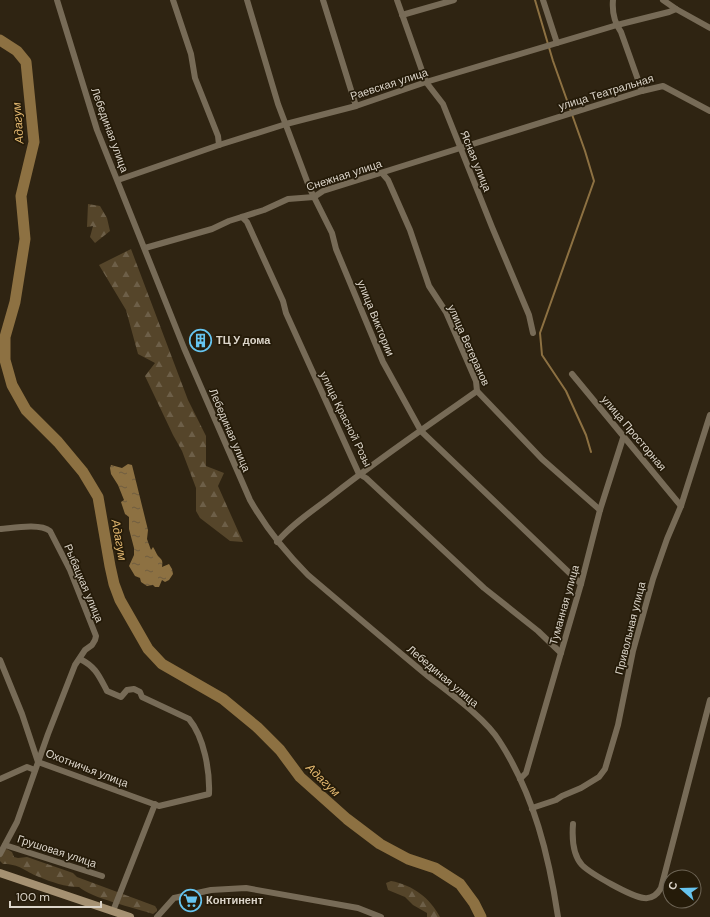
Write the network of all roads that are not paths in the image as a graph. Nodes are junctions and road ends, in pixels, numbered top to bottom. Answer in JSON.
{"nodes":[{"id":1,"x":57,"y":0,"type":"edge"},
{"id":2,"x":173,"y":0,"type":"edge"},
{"id":3,"x":247,"y":0,"type":"edge"},
{"id":4,"x":323,"y":0,"type":"edge"},
{"id":5,"x":397,"y":0,"type":"edge"},
{"id":6,"x":454,"y":0,"type":"edge"},
{"id":7,"x":543,"y":0,"type":"edge"},
{"id":8,"x":613,"y":0,"type":"edge"},
{"id":9,"x":663,"y":0,"type":"edge"},
{"id":10,"x":676,"y":9,"type":"junction"},
{"id":11,"x":402,"y":15,"type":"junction"},
{"id":12,"x":617,"y":26,"type":"junction"},
{"id":13,"x":710,"y":28,"type":"edge"},
{"id":14,"x":551,"y":44,"type":"junction"},
{"id":15,"x":426,"y":82,"type":"junction"},
{"id":16,"x":642,"y":91,"type":"junction"},
{"id":17,"x":356,"y":106,"type":"junction"},
{"id":18,"x":710,"y":111,"type":"edge"},
{"id":19,"x":286,"y":124,"type":"junction"},
{"id":20,"x":528,"y":127,"type":"joint"},
{"id":21,"x":219,"y":145,"type":"junction"},
{"id":22,"x":460,"y":148,"type":"junction"},
{"id":23,"x":382,"y":173,"type":"junction"},
{"id":24,"x":118,"y":180,"type":"junction"},
{"id":25,"x":314,"y":197,"type":"junction"},
{"id":26,"x":242,"y":217,"type":"junction"},
{"id":27,"x":145,"y":248,"type":"junction"},
{"id":28,"x":533,"y":333,"type":"dead end"},
{"id":29,"x":572,"y":374,"type":"dead end"},
{"id":30,"x":477,"y":391,"type":"junction"},
{"id":31,"x":710,"y":415,"type":"edge"},
{"id":32,"x":421,"y":431,"type":"junction"},
{"id":33,"x":624,"y":435,"type":"junction"},
{"id":34,"x":359,"y":474,"type":"junction"},
{"id":35,"x":680,"y":506,"type":"junction"},
{"id":36,"x":600,"y":510,"type":"junction"},
{"id":37,"x":0,"y":529,"type":"edge"},
{"id":38,"x":277,"y":542,"type":"junction"},
{"id":39,"x":581,"y":584,"type":"junction"},
{"id":40,"x":561,"y":653,"type":"junction"},
{"id":41,"x":80,"y":659,"type":"junction"},
{"id":42,"x":0,"y":660,"type":"edge"},
{"id":43,"x":710,"y":700,"type":"edge"},
{"id":44,"x":38,"y":762,"type":"junction"},
{"id":45,"x":35,"y":770,"type":"junction"},
{"id":46,"x":0,"y":779,"type":"edge"},
{"id":47,"x":520,"y":779,"type":"junction"},
{"id":48,"x":156,"y":804,"type":"junction"},
{"id":49,"x":532,"y":809,"type":"junction"},
{"id":50,"x":574,"y":824,"type":"dead end"},
{"id":51,"x":5,"y":845,"type":"junction"},
{"id":52,"x":0,"y":854,"type":"edge"},
{"id":53,"x":0,"y":873,"type":"edge"},
{"id":54,"x":102,"y":876,"type":"dead end"},
{"id":55,"x":114,"y":911,"type":"junction"},
{"id":56,"x":130,"y":917,"type":"edge"},
{"id":57,"x":157,"y":917,"type":"edge"},
{"id":58,"x":381,"y":917,"type":"edge"},
{"id":59,"x":558,"y":917,"type":"edge"}],
"edges":[{"from":1,"to":24,"type":"street","name":"Лебединая улица"},
{"from":2,"to":21,"type":"street"},
{"from":3,"to":19,"type":"street","name":"улица Виктории"},
{"from":4,"to":17,"type":"street"},
{"from":5,"to":11,"type":"street","name":"Ясная улица"},
{"from":6,"to":11,"type":"street"},
{"from":7,"to":14,"type":"street"},
{"from":8,"to":12,"type":"street"},
{"from":9,"to":10,"type":"street"},
{"from":10,"to":12,"type":"street","name":"Раевская улица"},
{"from":10,"to":13,"type":"street"},
{"from":11,"to":15,"type":"street","name":"Ясная улица"},
{"from":12,"to":14,"type":"street","name":"Раевская улица"},
{"from":12,"to":16,"type":"street"},
{"from":14,"to":15,"type":"street","name":"Раевская улица"},
{"from":15,"to":17,"type":"street","name":"Раевская улица"},
{"from":15,"to":22,"type":"street","name":"Ясная улица"},
{"from":16,"to":18,"type":"street","name":"улица Театральная"},
{"from":16,"to":20,"type":"street","name":"улица Театральная"},
{"from":17,"to":19,"type":"street","name":"Раевская улица"},
{"from":19,"to":21,"type":"street","name":"Раевская улица"},
{"from":19,"to":25,"type":"street","name":"улица Виктории"},
{"from":20,"to":22,"type":"street","name":"Снежная улица"},
{"from":21,"to":24,"type":"street","name":"Раевская улица"},
{"from":22,"to":23,"type":"street","name":"Снежная улица"},
{"from":22,"to":28,"type":"street","name":"Ясная улица"},
{"from":23,"to":25,"type":"street","name":"Снежная улица"},
{"from":23,"to":30,"type":"street","name":"улица Ветеранов"},
{"from":24,"to":27,"type":"street","name":"Лебединая улица"},
{"from":25,"to":26,"type":"street","name":"Снежная улица"},
{"from":25,"to":32,"type":"street","name":"улица Виктории"},
{"from":26,"to":27,"type":"street","name":"Снежная улица"},
{"from":26,"to":34,"type":"street","name":"улица Красной Розы"},
{"from":27,"to":38,"type":"street","name":"Лебединая улица"},
{"from":29,"to":33,"type":"street","name":"улица Просторная"},
{"from":30,"to":32,"type":"street"},
{"from":30,"to":36,"type":"street","name":"улица Ветеранов"},
{"from":31,"to":35,"type":"street","name":"Привольная улица"},
{"from":32,"to":34,"type":"street"},
{"from":32,"to":39,"type":"street","name":"улица Виктории"},
{"from":33,"to":35,"type":"street","name":"улица Просторная"},
{"from":33,"to":36,"type":"street","name":"Туманная улица"},
{"from":34,"to":38,"type":"street"},
{"from":34,"to":40,"type":"street","name":"улица Красной Розы"},
{"from":35,"to":49,"type":"street","name":"Привольная улица"},
{"from":36,"to":39,"type":"street","name":"Туманная улица"},
{"from":37,"to":41,"type":"street","name":"Рыбацкая улица"},
{"from":38,"to":47,"type":"street","name":"Лебединая улица"},
{"from":39,"to":40,"type":"street","name":"Туманная улица"},
{"from":40,"to":47,"type":"street","name":"Туманная улица"},
{"from":41,"to":44,"type":"street"},
{"from":41,"to":48,"type":"street","name":"Охотничья улица"},
{"from":42,"to":44,"type":"street","name":"Охотничья улица"},
{"from":43,"to":50,"type":"street"},
{"from":44,"to":45,"type":"street"},
{"from":44,"to":48,"type":"street","name":"Охотничья улица"},
{"from":45,"to":46,"type":"street"},
{"from":45,"to":51,"type":"street"},
{"from":47,"to":49,"type":"street","name":"Лебединая улица"},
{"from":48,"to":55,"type":"street"},
{"from":49,"to":59,"type":"street","name":"Лебединая улица"},
{"from":51,"to":52,"type":"street"},
{"from":51,"to":54,"type":"street","name":"Грушовая улица"},
{"from":53,"to":55,"type":"main road"},
{"from":55,"to":56,"type":"main road"},
{"from":57,"to":58,"type":"street"}]}
